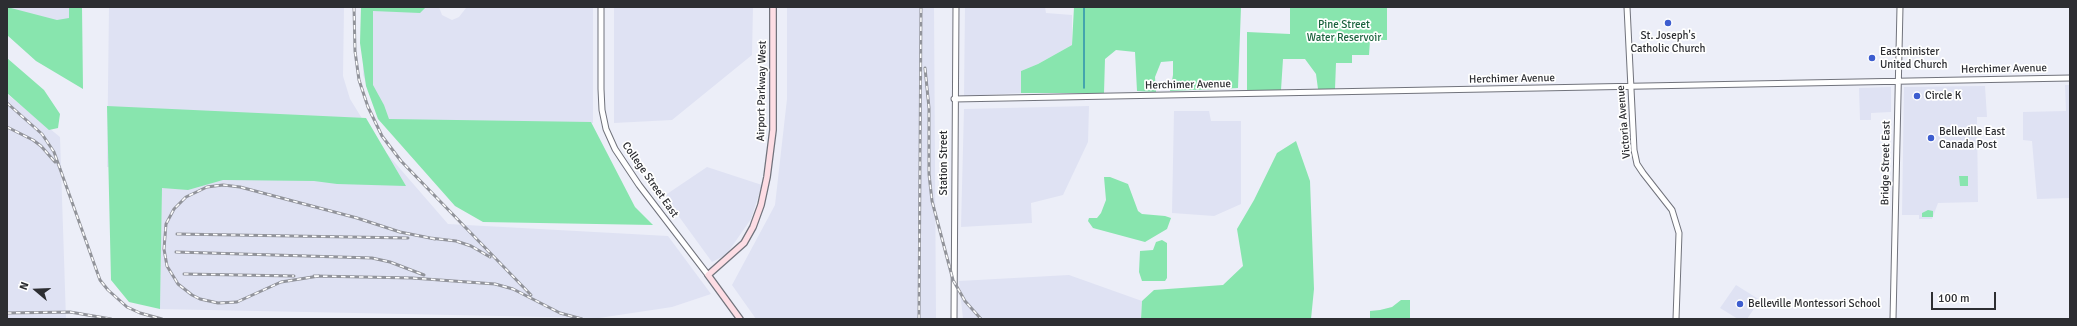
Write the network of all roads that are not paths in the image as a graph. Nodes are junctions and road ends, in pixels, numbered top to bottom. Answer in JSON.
{"nodes":[{"id":1,"x":601,"y":7,"type":"edge"},
{"id":2,"x":773,"y":7,"type":"edge"},
{"id":3,"x":956,"y":7,"type":"edge"},
{"id":4,"x":1627,"y":7,"type":"edge"},
{"id":5,"x":1900,"y":7,"type":"edge"},
{"id":6,"x":2070,"y":78,"type":"edge"},
{"id":7,"x":1897,"y":81,"type":"junction"},
{"id":8,"x":1630,"y":86,"type":"junction"},
{"id":9,"x":954,"y":99,"type":"junction"},
{"id":10,"x":708,"y":275,"type":"junction"},
{"id":11,"x":740,"y":319,"type":"edge"},
{"id":12,"x":954,"y":319,"type":"edge"},
{"id":13,"x":1676,"y":319,"type":"edge"},
{"id":14,"x":1893,"y":319,"type":"edge"}],
"edges":[{"from":1,"to":10,"type":"street","name":"College Street East"},
{"from":2,"to":10,"type":"main road","name":"Airport Parkway West"},
{"from":3,"to":9,"type":"street","name":"Station Street"},
{"from":4,"to":8,"type":"street","name":"Victoria Avenue"},
{"from":5,"to":7,"type":"street","name":"Bridge Street East"},
{"from":6,"to":7,"type":"street","name":"Herchimer Avenue"},
{"from":7,"to":8,"type":"street","name":"Herchimer Avenue"},
{"from":7,"to":14,"type":"street","name":"Bridge Street East"},
{"from":8,"to":9,"type":"street","name":"Herchimer Avenue"},
{"from":8,"to":13,"type":"street","name":"Victoria Avenue"},
{"from":9,"to":12,"type":"street","name":"Station Street"},
{"from":10,"to":11,"type":"main road","name":"College Street East"}]}
